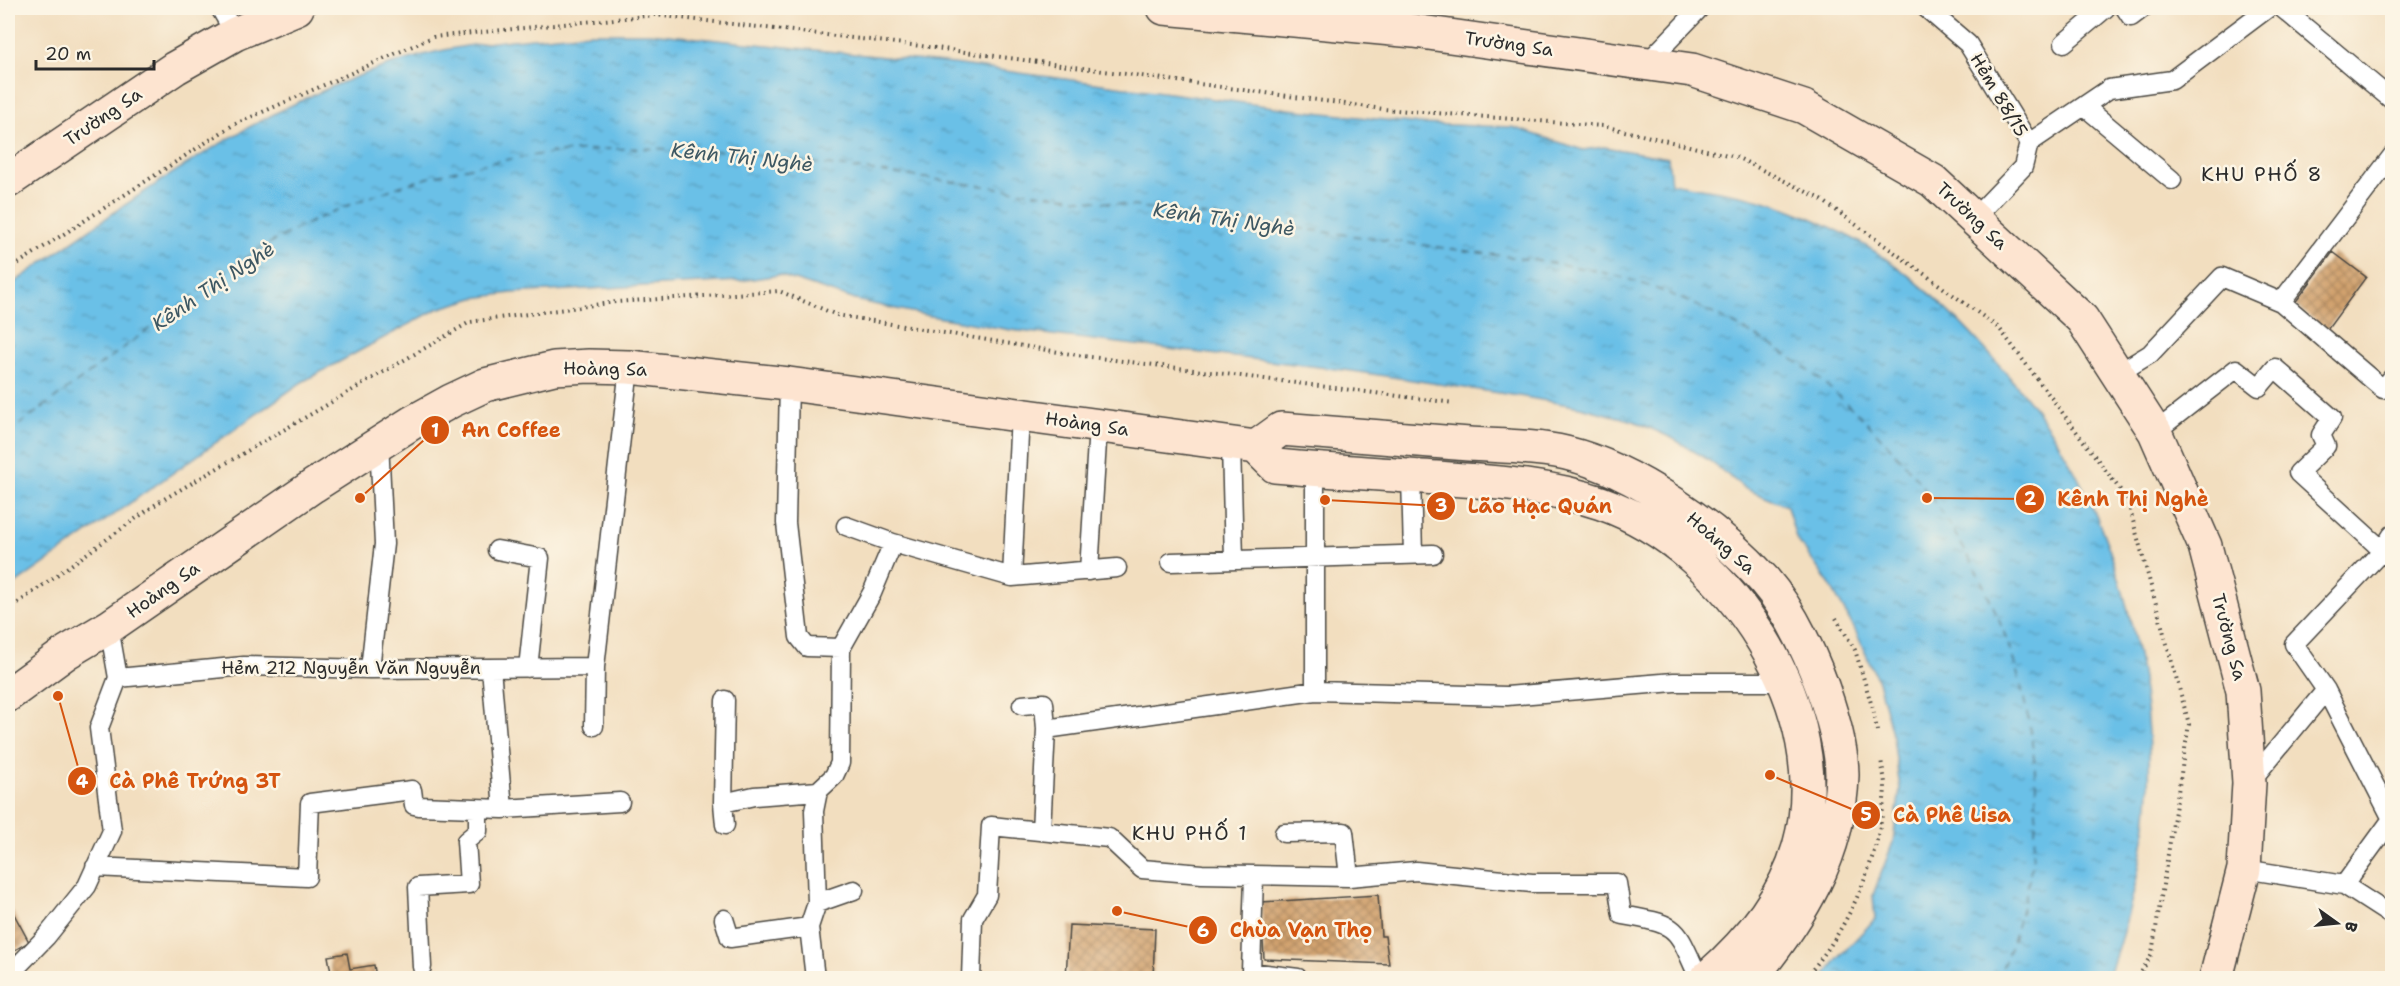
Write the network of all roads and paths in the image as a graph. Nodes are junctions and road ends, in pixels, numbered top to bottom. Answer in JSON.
{"nodes":[{"id":1,"x":297,"y":8,"type":"edge"},
{"id":2,"x":1164,"y":8,"type":"edge"},
{"id":3,"x":1700,"y":8,"type":"edge"},
{"id":4,"x":1926,"y":8,"type":"edge"},
{"id":5,"x":2106,"y":8,"type":"edge"},
{"id":6,"x":2125,"y":8,"type":"edge"},
{"id":7,"x":2143,"y":8,"type":"edge"},
{"id":8,"x":2268,"y":8,"type":"edge"},
{"id":9,"x":2282,"y":8,"type":"edge"},
{"id":10,"x":1317,"y":15,"type":"edge"},
{"id":11,"x":1365,"y":16,"type":"edge"},
{"id":12,"x":228,"y":21,"type":"edge"},
{"id":13,"x":2064,"y":43,"type":"dead end"},
{"id":14,"x":1647,"y":63,"type":"junction"},
{"id":15,"x":2392,"y":100,"type":"edge"},
{"id":16,"x":2084,"y":106,"type":"junction"},
{"id":17,"x":2029,"y":143,"type":"junction"},
{"id":18,"x":2392,"y":156,"type":"edge"},
{"id":19,"x":2172,"y":180,"type":"dead end"},
{"id":20,"x":8,"y":181,"type":"edge"},
{"id":21,"x":1974,"y":218,"type":"junction"},
{"id":22,"x":8,"y":270,"type":"edge"},
{"id":23,"x":2281,"y":302,"type":"junction"},
{"id":24,"x":629,"y":367,"type":"junction"},
{"id":25,"x":2117,"y":374,"type":"junction"},
{"id":26,"x":2392,"y":378,"type":"edge"},
{"id":27,"x":789,"y":384,"type":"junction"},
{"id":28,"x":1020,"y":415,"type":"junction"},
{"id":29,"x":1098,"y":426,"type":"junction"},
{"id":30,"x":1318,"y":432,"type":"junction"},
{"id":31,"x":2155,"y":432,"type":"junction"},
{"id":32,"x":379,"y":442,"type":"junction"},
{"id":33,"x":1243,"y":446,"type":"junction"},
{"id":34,"x":1315,"y":470,"type":"junction"},
{"id":35,"x":1412,"y":476,"type":"junction"},
{"id":36,"x":846,"y":526,"type":"dead end"},
{"id":37,"x":2392,"y":535,"type":"edge"},
{"id":38,"x":893,"y":543,"type":"junction"},
{"id":39,"x":497,"y":550,"type":"dead end"},
{"id":40,"x":1433,"y":554,"type":"dead end"},
{"id":41,"x":1413,"y":555,"type":"junction"},
{"id":42,"x":2387,"y":555,"type":"edge"},
{"id":43,"x":1315,"y":558,"type":"junction"},
{"id":44,"x":1234,"y":560,"type":"junction"},
{"id":45,"x":1172,"y":562,"type":"dead end"},
{"id":46,"x":1117,"y":568,"type":"dead end"},
{"id":47,"x":1089,"y":571,"type":"junction"},
{"id":48,"x":1012,"y":577,"type":"junction"},
{"id":49,"x":109,"y":627,"type":"junction"},
{"id":50,"x":841,"y":648,"type":"junction"},
{"id":51,"x":595,"y":667,"type":"junction"},
{"id":52,"x":491,"y":668,"type":"junction"},
{"id":53,"x":528,"y":668,"type":"junction"},
{"id":54,"x":370,"y":669,"type":"junction"},
{"id":55,"x":118,"y":678,"type":"junction"},
{"id":56,"x":1784,"y":682,"type":"junction"},
{"id":57,"x":2326,"y":690,"type":"junction"},
{"id":58,"x":1315,"y":691,"type":"junction"},
{"id":59,"x":8,"y":695,"type":"edge"},
{"id":60,"x":725,"y":700,"type":"dead end"},
{"id":61,"x":1022,"y":705,"type":"dead end"},
{"id":62,"x":594,"y":726,"type":"dead end"},
{"id":63,"x":1046,"y":729,"type":"junction"},
{"id":64,"x":2249,"y":783,"type":"junction"},
{"id":65,"x":818,"y":791,"type":"junction"},
{"id":66,"x":620,"y":802,"type":"dead end"},
{"id":67,"x":723,"y":803,"type":"junction"},
{"id":68,"x":478,"y":809,"type":"junction"},
{"id":69,"x":503,"y":809,"type":"junction"},
{"id":70,"x":2392,"y":819,"type":"edge"},
{"id":71,"x":725,"y":825,"type":"dead end"},
{"id":72,"x":1041,"y":831,"type":"junction"},
{"id":73,"x":1284,"y":833,"type":"dead end"},
{"id":74,"x":95,"y":867,"type":"junction"},
{"id":75,"x":2244,"y":869,"type":"junction"},
{"id":76,"x":1254,"y":876,"type":"junction"},
{"id":77,"x":1348,"y":877,"type":"junction"},
{"id":78,"x":2344,"y":885,"type":"junction"},
{"id":79,"x":854,"y":891,"type":"dead end"},
{"id":80,"x":817,"y":903,"type":"junction"},
{"id":81,"x":2392,"y":916,"type":"edge"},
{"id":82,"x":724,"y":919,"type":"dead end"},
{"id":83,"x":809,"y":927,"type":"junction"},
{"id":84,"x":422,"y":967,"type":"dead end"},
{"id":85,"x":8,"y":976,"type":"edge"},
{"id":86,"x":814,"y":978,"type":"edge"},
{"id":87,"x":971,"y":978,"type":"edge"},
{"id":88,"x":1298,"y":978,"type":"edge"},
{"id":89,"x":1699,"y":978,"type":"edge"},
{"id":90,"x":1707,"y":978,"type":"edge"},
{"id":91,"x":1751,"y":978,"type":"edge"},
{"id":92,"x":2138,"y":978,"type":"edge"},
{"id":93,"x":2216,"y":978,"type":"edge"}],
"edges":[{"from":1,"to":12,"type":"street","name":"Trường Sa"},
{"from":2,"to":10,"type":"street","name":"Trường Sa"},
{"from":3,"to":14,"type":"lane"},
{"from":4,"to":17,"type":"lane","name":"Hẻm 88/15"},
{"from":5,"to":13,"type":"lane"},
{"from":6,"to":7,"type":"lane"},
{"from":8,"to":16,"type":"lane"},
{"from":9,"to":15,"type":"lane"},
{"from":10,"to":11,"type":"street","name":"Trường Sa"},
{"from":11,"to":14,"type":"street","name":"Trường Sa"},
{"from":12,"to":20,"type":"street","name":"Trường Sa"},
{"from":14,"to":21,"type":"street","name":"Trường Sa"},
{"from":16,"to":17,"type":"lane"},
{"from":16,"to":19,"type":"lane"},
{"from":17,"to":21,"type":"lane","name":"Hẻm 88/15"},
{"from":18,"to":23,"type":"lane"},
{"from":21,"to":25,"type":"street","name":"Trường Sa"},
{"from":22,"to":92,"type":"path"},
{"from":23,"to":25,"type":"lane"},
{"from":23,"to":26,"type":"lane"},
{"from":24,"to":27,"type":"street","name":"Hoàng Sa"},
{"from":24,"to":32,"type":"street","name":"Hoàng Sa"},
{"from":24,"to":51,"type":"lane"},
{"from":25,"to":31,"type":"street","name":"Trường Sa"},
{"from":27,"to":28,"type":"street","name":"Hoàng Sa"},
{"from":27,"to":50,"type":"lane"},
{"from":28,"to":29,"type":"street","name":"Hoàng Sa"},
{"from":28,"to":48,"type":"lane"},
{"from":29,"to":33,"type":"street","name":"Hoàng Sa"},
{"from":29,"to":47,"type":"lane"},
{"from":30,"to":33,"type":"street","name":"Hoàng Sa"},
{"from":30,"to":34,"type":"street"},
{"from":30,"to":91,"type":"street","name":"Hoàng Sa"},
{"from":31,"to":42,"type":"lane"},
{"from":31,"to":64,"type":"street","name":"Trường Sa"},
{"from":32,"to":49,"type":"street","name":"Hoàng Sa"},
{"from":32,"to":54,"type":"lane"},
{"from":33,"to":34,"type":"street","name":"Hoàng Sa"},
{"from":33,"to":44,"type":"lane"},
{"from":34,"to":35,"type":"street","name":"Hoàng Sa"},
{"from":34,"to":43,"type":"lane"},
{"from":35,"to":41,"type":"lane"},
{"from":35,"to":56,"type":"street","name":"Hoàng Sa"},
{"from":36,"to":38,"type":"lane"},
{"from":37,"to":42,"type":"lane"},
{"from":38,"to":48,"type":"lane"},
{"from":38,"to":50,"type":"lane"},
{"from":39,"to":53,"type":"lane"},
{"from":40,"to":41,"type":"lane"},
{"from":41,"to":43,"type":"lane"},
{"from":42,"to":57,"type":"lane"},
{"from":43,"to":44,"type":"lane"},
{"from":43,"to":58,"type":"lane"},
{"from":44,"to":45,"type":"lane"},
{"from":46,"to":47,"type":"lane"},
{"from":47,"to":48,"type":"lane"},
{"from":49,"to":55,"type":"lane"},
{"from":49,"to":59,"type":"street","name":"Hoàng Sa"},
{"from":50,"to":65,"type":"lane"},
{"from":51,"to":53,"type":"lane","name":"Hẻm 212 Nguyễn Văn Nguyễn"},
{"from":51,"to":62,"type":"lane"},
{"from":52,"to":53,"type":"lane","name":"Hẻm 212 Nguyễn Văn Nguyễn"},
{"from":52,"to":54,"type":"lane","name":"Hẻm 212 Nguyễn Văn Nguyễn"},
{"from":52,"to":69,"type":"lane","name":"Hẻm 212 Nguyễn Văn Nguyễn"},
{"from":54,"to":55,"type":"lane","name":"Hẻm 212 Nguyễn Văn Nguyễn"},
{"from":55,"to":74,"type":"lane"},
{"from":56,"to":58,"type":"lane"},
{"from":56,"to":90,"type":"street","name":"Hoàng Sa"},
{"from":57,"to":64,"type":"lane"},
{"from":57,"to":70,"type":"lane"},
{"from":58,"to":63,"type":"lane"},
{"from":60,"to":67,"type":"lane"},
{"from":61,"to":63,"type":"lane"},
{"from":63,"to":72,"type":"lane"},
{"from":64,"to":75,"type":"street","name":"Trường Sa"},
{"from":65,"to":67,"type":"lane"},
{"from":65,"to":80,"type":"lane"},
{"from":66,"to":69,"type":"lane"},
{"from":67,"to":71,"type":"lane"},
{"from":68,"to":69,"type":"lane"},
{"from":68,"to":74,"type":"lane"},
{"from":68,"to":84,"type":"lane"},
{"from":70,"to":78,"type":"lane"},
{"from":72,"to":76,"type":"lane"},
{"from":72,"to":87,"type":"lane"},
{"from":73,"to":77,"type":"lane"},
{"from":74,"to":85,"type":"lane"},
{"from":75,"to":78,"type":"lane"},
{"from":75,"to":93,"type":"street","name":"Trường Sa"},
{"from":76,"to":77,"type":"lane"},
{"from":76,"to":88,"type":"lane"},
{"from":77,"to":89,"type":"lane"},
{"from":78,"to":81,"type":"lane"},
{"from":79,"to":80,"type":"lane"},
{"from":80,"to":83,"type":"lane"},
{"from":82,"to":83,"type":"lane"},
{"from":83,"to":86,"type":"lane"}]}
